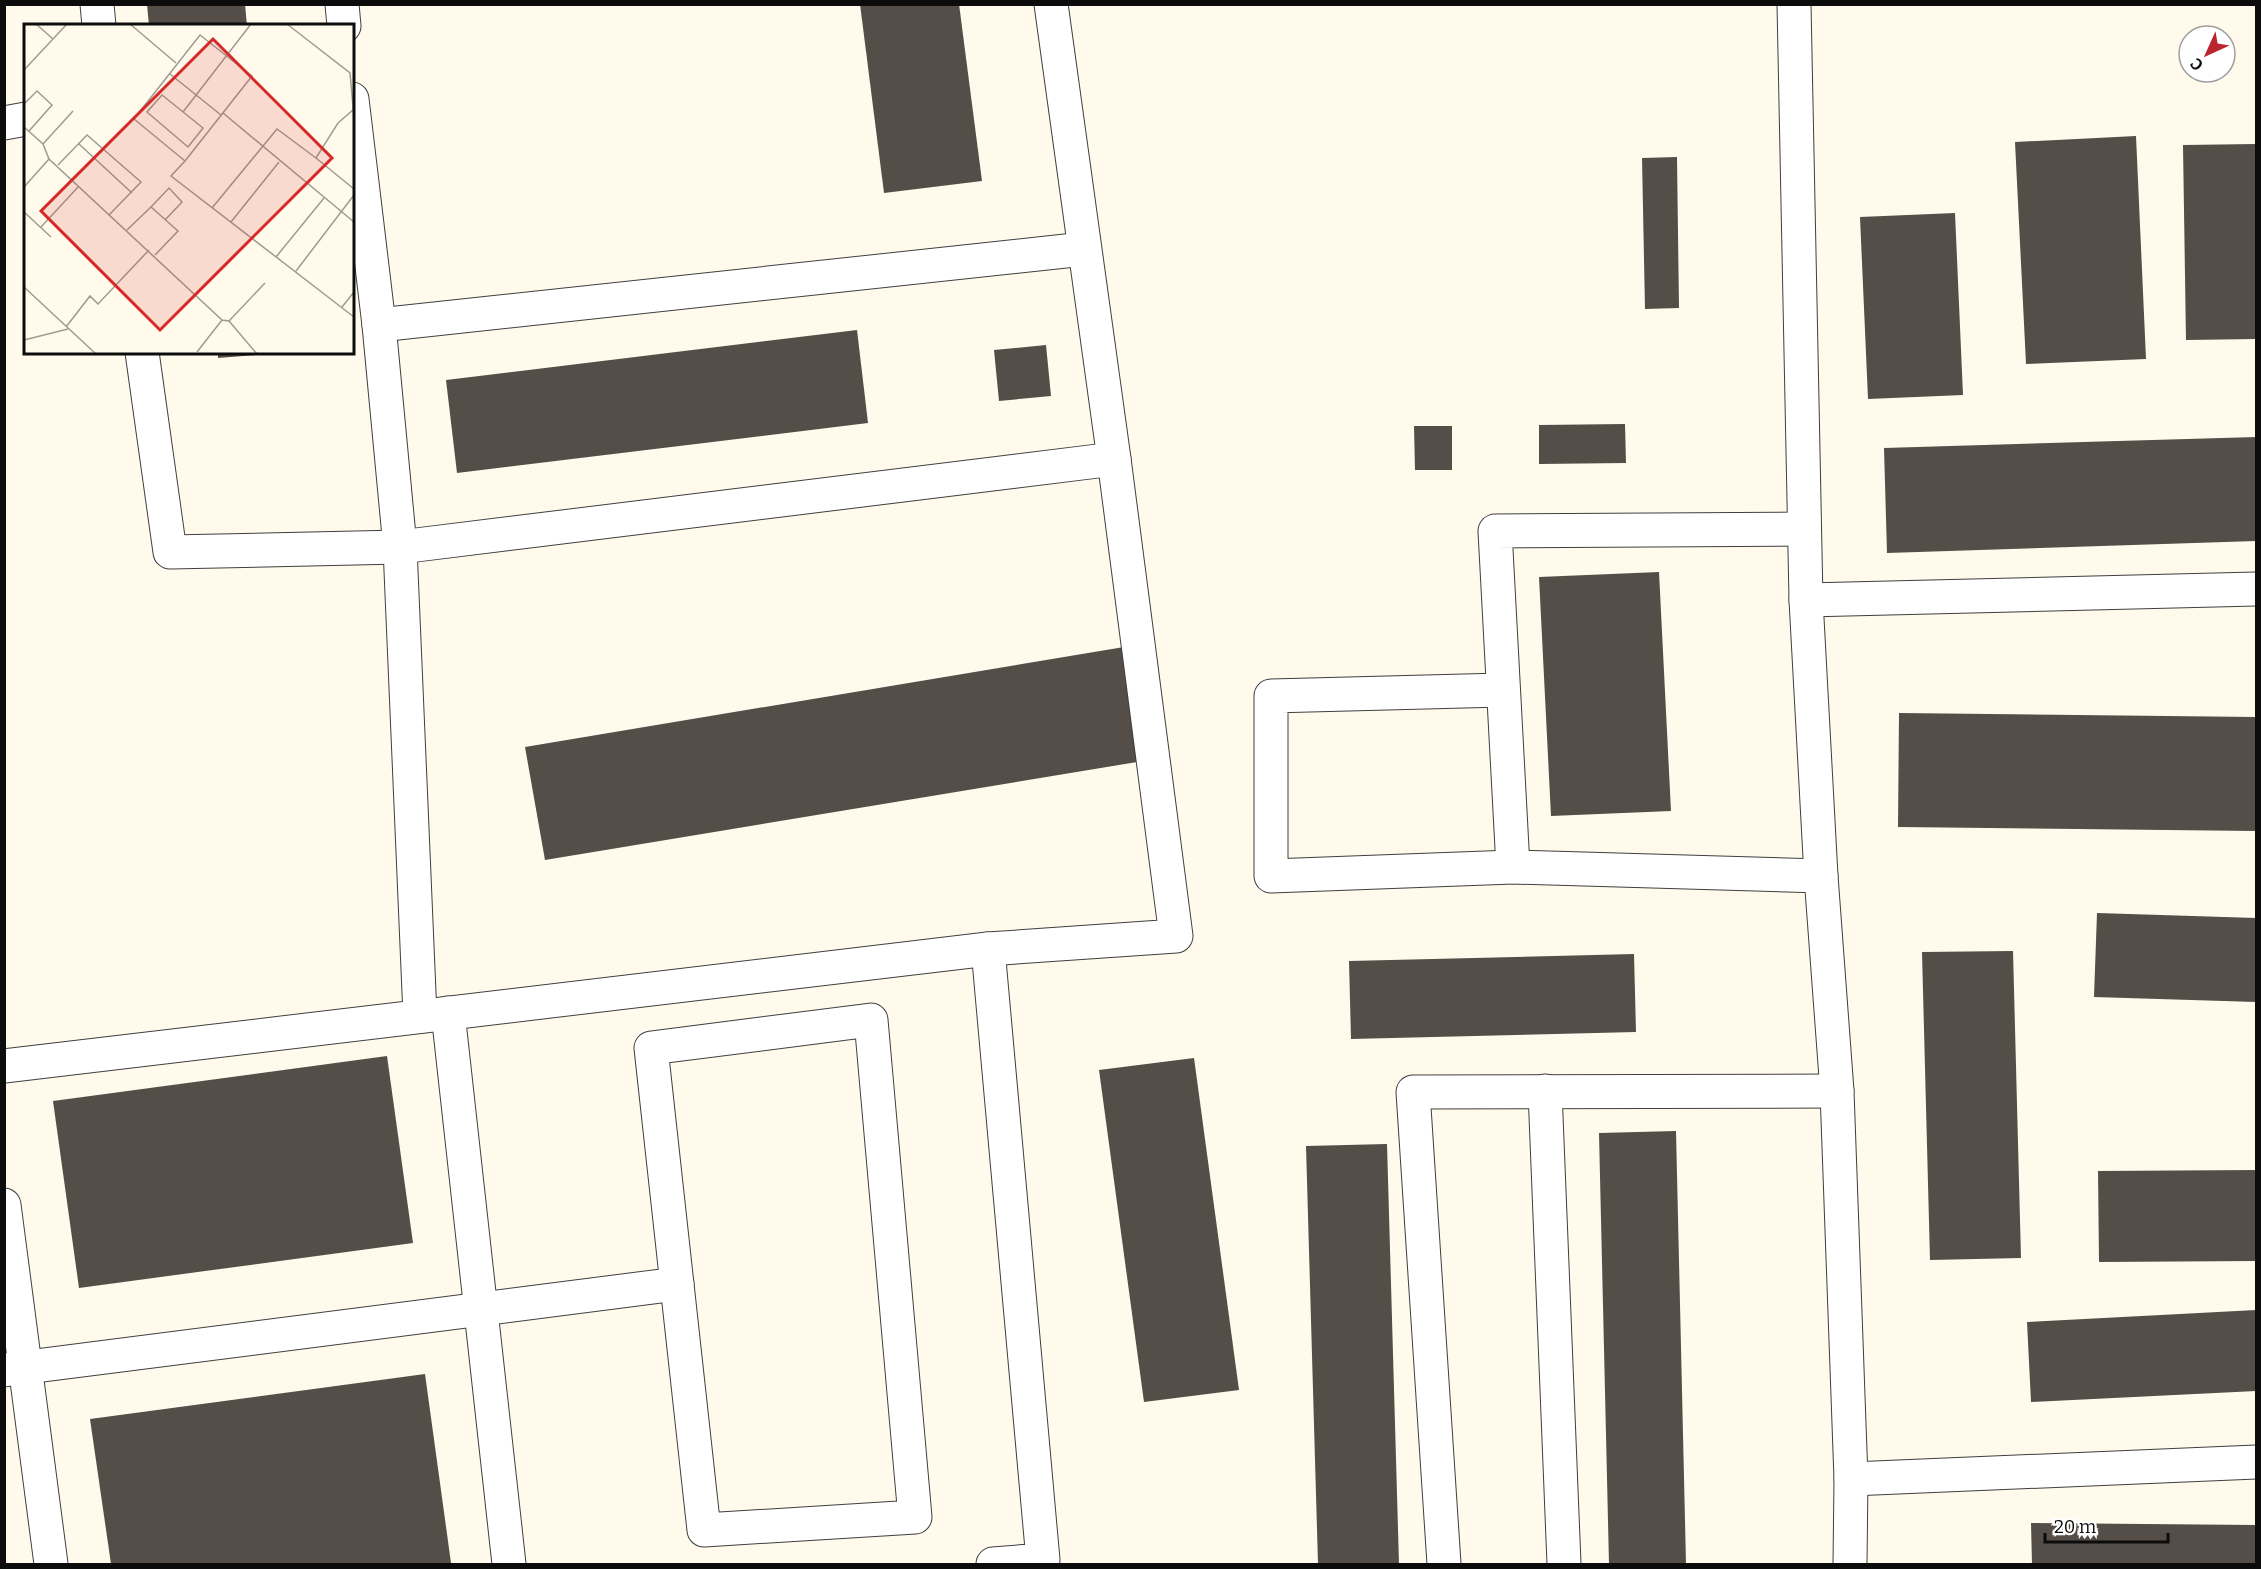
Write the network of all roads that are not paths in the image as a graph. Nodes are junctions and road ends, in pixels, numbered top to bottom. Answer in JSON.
{"nodes":[{"id":1,"x":97,"y":4,"type":"edge"},
{"id":2,"x":342,"y":4,"type":"edge"},
{"id":3,"x":1051,"y":4,"type":"edge"},
{"id":4,"x":1794,"y":4,"type":"edge"},
{"id":5,"x":99,"y":24,"type":"edge"},
{"id":6,"x":344,"y":24,"type":"edge"},
{"id":7,"x":354,"y":116,"type":"edge"},
{"id":8,"x":24,"y":118,"type":"edge"},
{"id":9,"x":4,"y":123,"type":"edge"},
{"id":10,"x":1084,"y":249,"type":"junction"},
{"id":11,"x":379,"y":326,"type":"junction"},
{"id":12,"x":142,"y":354,"type":"edge"},
{"id":13,"x":1114,"y":459,"type":"junction"},
{"id":14,"x":1804,"y":529,"type":"junction"},
{"id":15,"x":400,"y":547,"type":"junction"},
{"id":16,"x":2256,"y":589,"type":"edge"},
{"id":17,"x":1806,"y":600,"type":"junction"},
{"id":18,"x":1503,"y":690,"type":"junction"},
{"id":19,"x":1513,"y":867,"type":"junction"},
{"id":20,"x":1821,"y":876,"type":"junction"},
{"id":21,"x":988,"y":949,"type":"junction"},
{"id":22,"x":434,"y":1015,"type":"junction"},
{"id":23,"x":4,"y":1066,"type":"edge"},
{"id":24,"x":1545,"y":1090,"type":"junction"},
{"id":25,"x":1837,"y":1091,"type":"junction"},
{"id":26,"x":4,"y":1205,"type":"edge"},
{"id":27,"x":677,"y":1284,"type":"junction"},
{"id":28,"x":480,"y":1309,"type":"junction"},
{"id":29,"x":15,"y":1368,"type":"edge"},
{"id":30,"x":2256,"y":1462,"type":"edge"},
{"id":31,"x":1851,"y":1479,"type":"junction"},
{"id":32,"x":51,"y":1564,"type":"edge"},
{"id":33,"x":509,"y":1564,"type":"edge"},
{"id":34,"x":993,"y":1564,"type":"edge"},
{"id":35,"x":1444,"y":1564,"type":"edge"},
{"id":36,"x":1564,"y":1564,"type":"edge"},
{"id":37,"x":1850,"y":1564,"type":"edge"}],
"edges":[{"from":1,"to":5,"type":"lane"},
{"from":2,"to":6,"type":"lane"},
{"from":3,"to":10,"type":"lane"},
{"from":4,"to":14,"type":"lane"},
{"from":7,"to":11,"type":"lane"},
{"from":8,"to":9,"type":"lane"},
{"from":10,"to":11,"type":"lane"},
{"from":10,"to":13,"type":"lane"},
{"from":11,"to":15,"type":"lane"},
{"from":12,"to":15,"type":"lane"},
{"from":13,"to":15,"type":"lane"},
{"from":13,"to":21,"type":"lane"},
{"from":14,"to":17,"type":"lane"},
{"from":14,"to":18,"type":"lane"},
{"from":15,"to":22,"type":"lane"},
{"from":16,"to":17,"type":"lane"},
{"from":17,"to":20,"type":"lane"},
{"from":18,"to":19,"type":"lane"},
{"from":18,"to":19,"type":"lane"},
{"from":19,"to":20,"type":"lane"},
{"from":20,"to":25,"type":"lane"},
{"from":21,"to":22,"type":"lane"},
{"from":21,"to":34,"type":"lane"},
{"from":22,"to":23,"type":"lane"},
{"from":22,"to":28,"type":"lane"},
{"from":24,"to":25,"type":"lane"},
{"from":24,"to":35,"type":"lane"},
{"from":24,"to":36,"type":"lane"},
{"from":25,"to":31,"type":"lane"},
{"from":26,"to":29,"type":"lane"},
{"from":27,"to":27,"type":"lane"},
{"from":27,"to":28,"type":"lane"},
{"from":28,"to":29,"type":"lane"},
{"from":28,"to":33,"type":"lane"},
{"from":29,"to":32,"type":"lane"},
{"from":30,"to":31,"type":"lane"},
{"from":31,"to":37,"type":"lane"}]}
